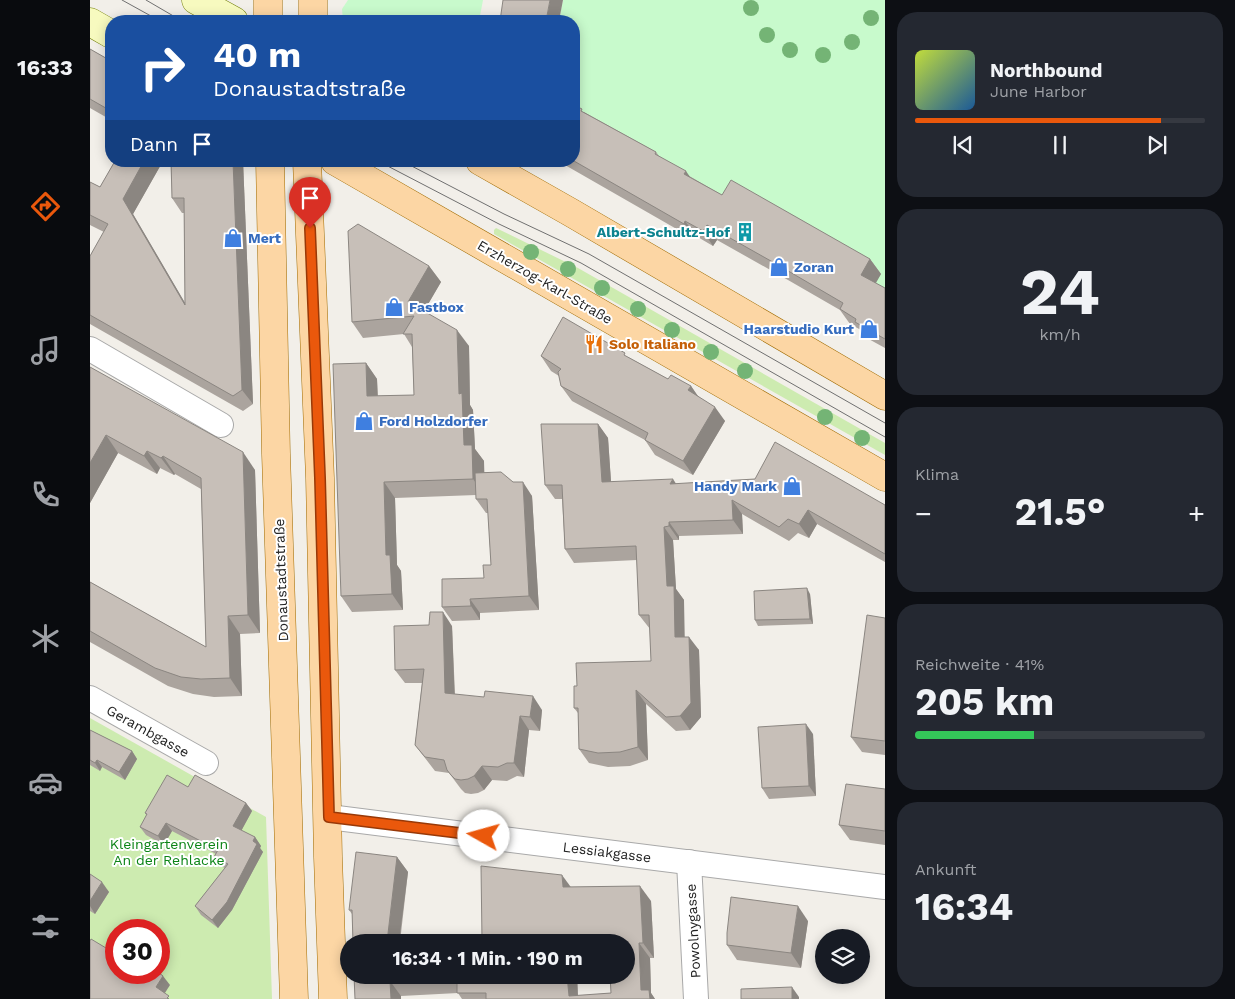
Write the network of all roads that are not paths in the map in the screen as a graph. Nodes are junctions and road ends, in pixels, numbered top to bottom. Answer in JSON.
{"nodes":[{"id":1,"x":196,"y":0,"type":"edge"},
{"id":2,"x":268,"y":0,"type":"edge"},
{"id":3,"x":313,"y":0,"type":"edge"},
{"id":4,"x":223,"y":15,"type":"edge"},
{"id":5,"x":268,"y":15,"type":"edge"},
{"id":6,"x":313,"y":15,"type":"edge"},
{"id":7,"x":90,"y":22,"type":"edge"},
{"id":8,"x":105,"y":31,"type":"edge"},
{"id":9,"x":270,"y":167,"type":"edge"},
{"id":10,"x":307,"y":167,"type":"edge"},
{"id":11,"x":345,"y":167,"type":"edge"},
{"id":12,"x":491,"y":167,"type":"edge"},
{"id":13,"x":90,"y":349,"type":"edge"},
{"id":14,"x":885,"y":396,"type":"edge"},
{"id":15,"x":221,"y":425,"type":"dead end"},
{"id":16,"x":885,"y":477,"type":"edge"},
{"id":17,"x":90,"y":698,"type":"edge"},
{"id":18,"x":206,"y":763,"type":"dead end"},
{"id":19,"x":329,"y":817,"type":"junction"},
{"id":20,"x":689,"y":862,"type":"junction"},
{"id":21,"x":885,"y":887,"type":"edge"},
{"id":22,"x":294,"y":999,"type":"edge"},
{"id":23,"x":333,"y":999,"type":"edge"},
{"id":24,"x":696,"y":999,"type":"edge"}],
"edges":[{"from":1,"to":4,"type":"main road"},
{"from":2,"to":5,"type":"main road"},
{"from":3,"to":6,"type":"main road"},
{"from":7,"to":8,"type":"main road"},
{"from":9,"to":22,"type":"main road","name":"Donaustadtstraße"},
{"from":10,"to":19,"type":"main road"},
{"from":11,"to":16,"type":"main road","name":"Erzherzog-Karl-Straße"},
{"from":12,"to":14,"type":"main road"},
{"from":13,"to":15,"type":"street"},
{"from":17,"to":18,"type":"street","name":"Gerambgasse"},
{"from":19,"to":20,"type":"street","name":"Lessiakgasse"},
{"from":19,"to":23,"type":"main road"},
{"from":20,"to":21,"type":"street","name":"Lessiakgasse"},
{"from":20,"to":24,"type":"street","name":"Powolnygasse"}]}
